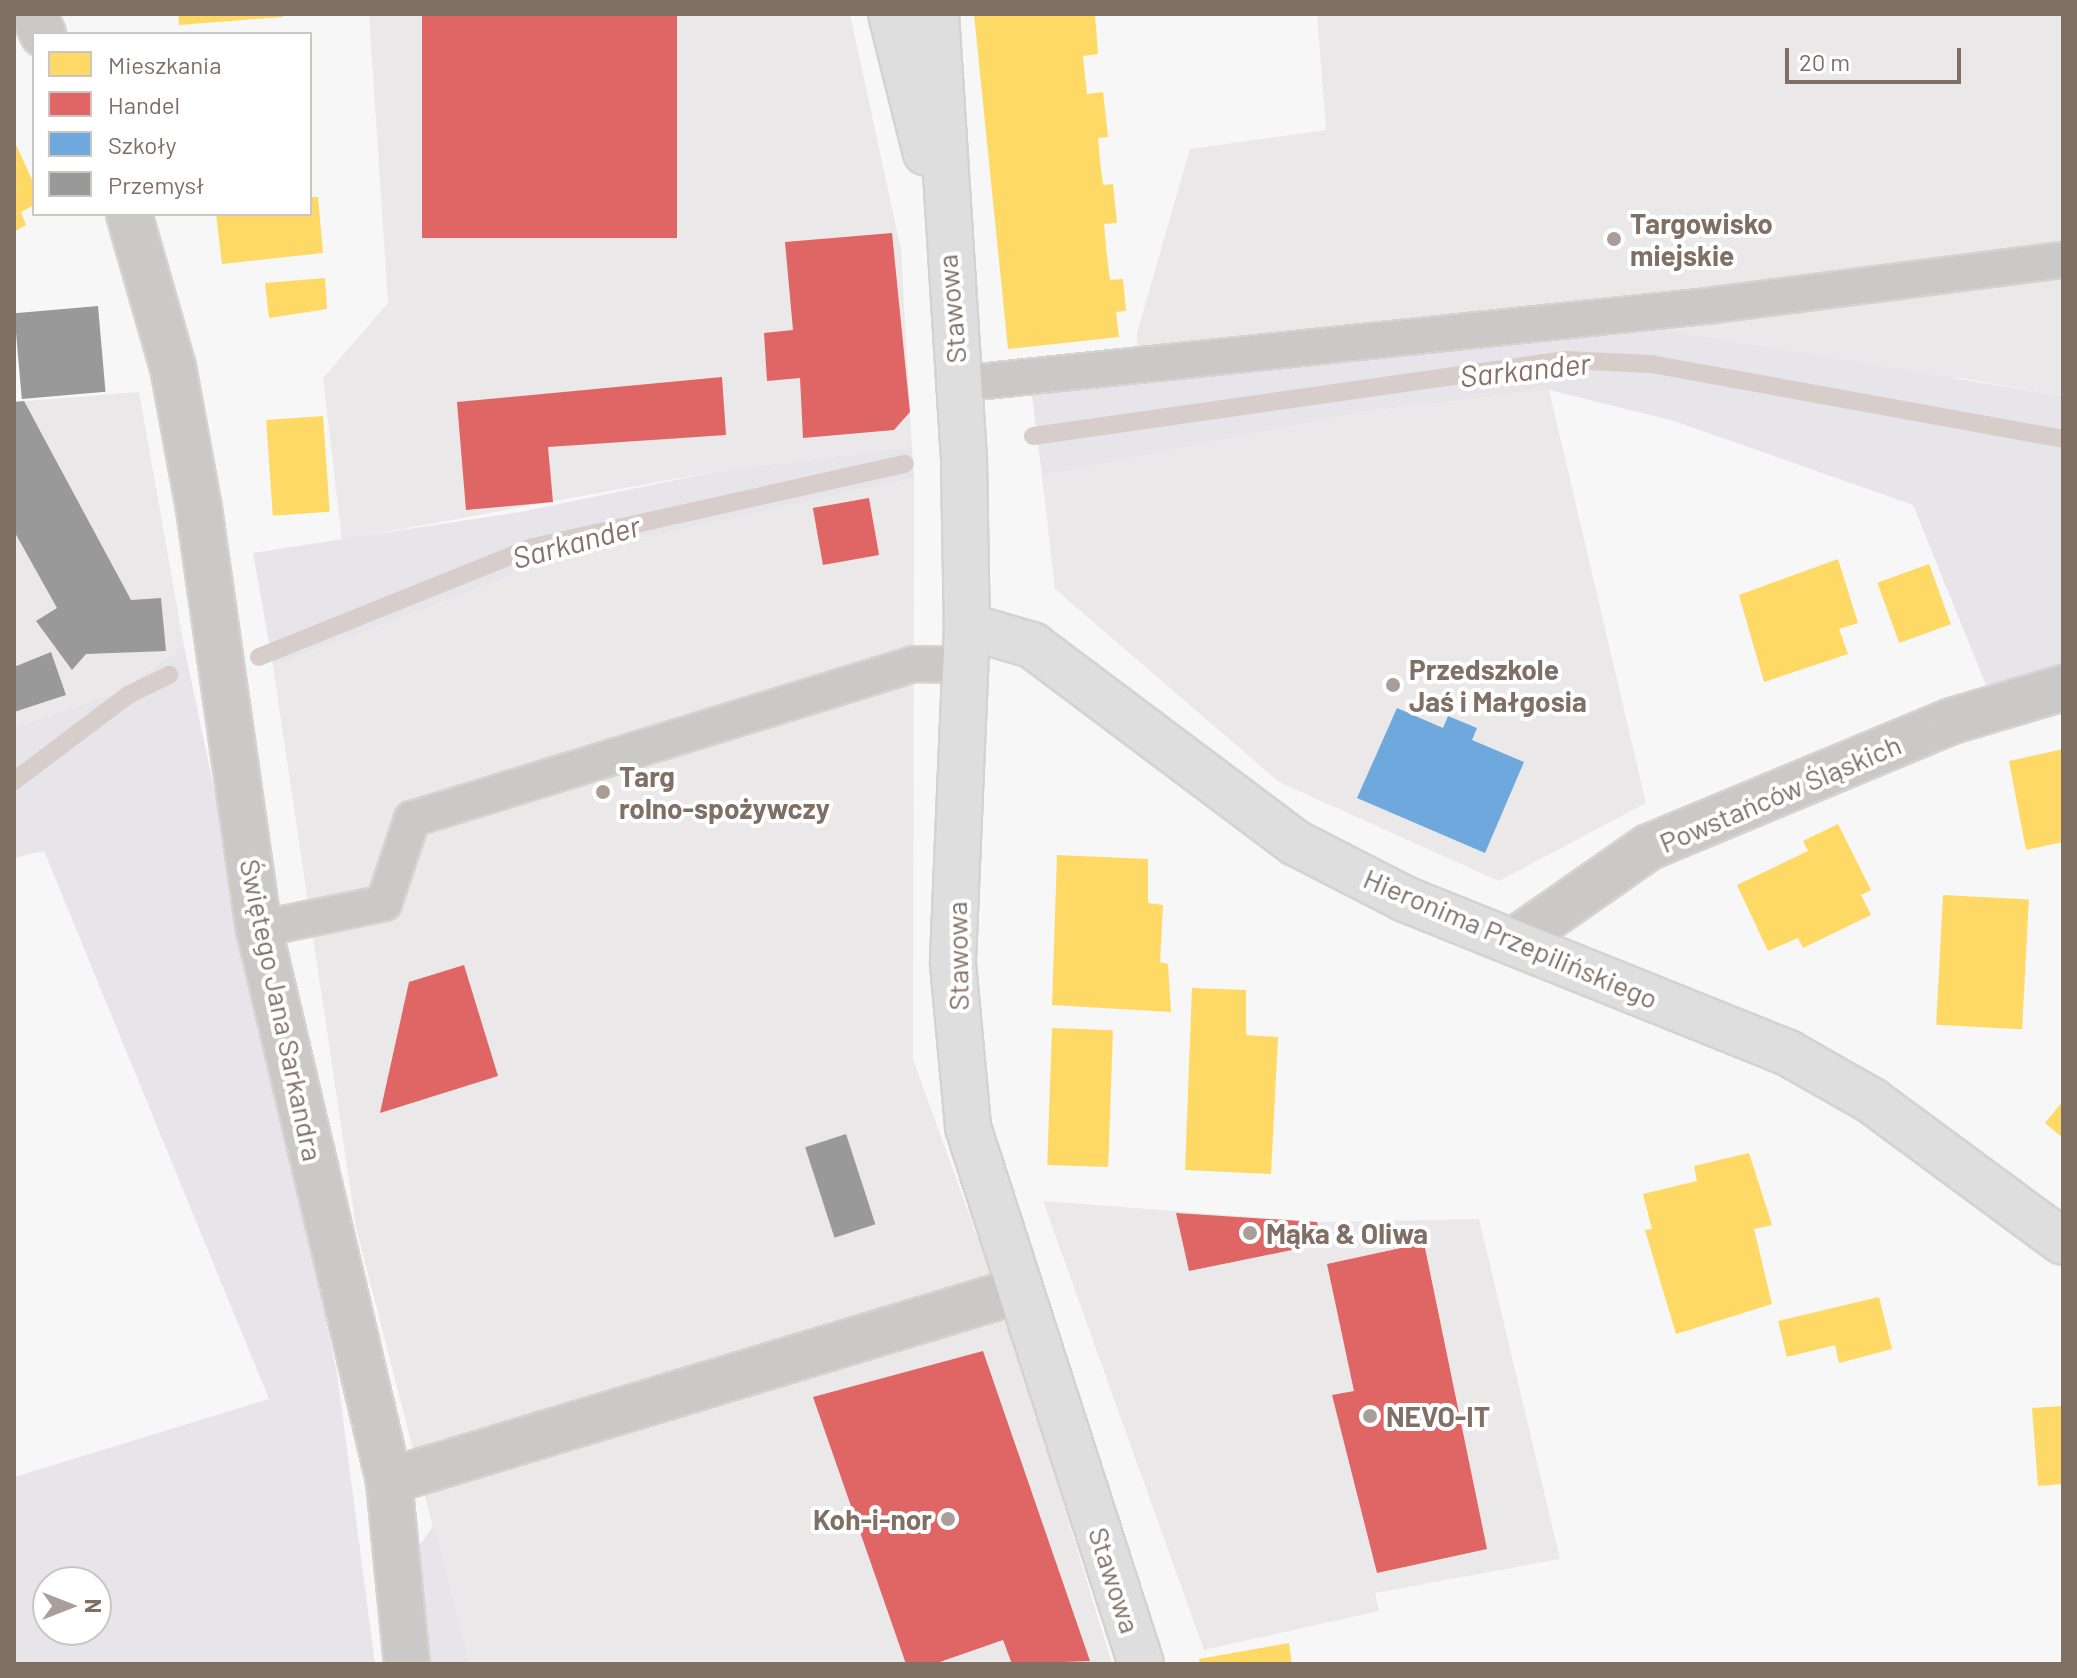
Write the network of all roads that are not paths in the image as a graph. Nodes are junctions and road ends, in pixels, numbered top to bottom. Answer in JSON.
{"nodes":[{"id":1,"x":891,"y":14,"type":"edge"},
{"id":2,"x":936,"y":14,"type":"edge"},
{"id":3,"x":130,"y":216,"type":"edge"},
{"id":4,"x":943,"y":222,"type":"junction"},
{"id":5,"x":2063,"y":260,"type":"edge"},
{"id":6,"x":958,"y":384,"type":"junction"},
{"id":7,"x":966,"y":646,"type":"junction"},
{"id":8,"x":2063,"y":688,"type":"edge"},
{"id":9,"x":259,"y":929,"type":"junction"},
{"id":10,"x":1517,"y":939,"type":"junction"},
{"id":11,"x":2063,"y":1242,"type":"edge"},
{"id":12,"x":1017,"y":1291,"type":"junction"},
{"id":13,"x":389,"y":1481,"type":"junction"},
{"id":14,"x":407,"y":1664,"type":"edge"},
{"id":15,"x":1141,"y":1664,"type":"edge"}],
"edges":[{"from":1,"to":4,"type":"street","name":"Stawowa"},
{"from":2,"to":4,"type":"street","name":"Stawowa"},
{"from":3,"to":9,"type":"street","name":"Świętego Jana Sarkandra"},
{"from":4,"to":6,"type":"street","name":"Stawowa"},
{"from":5,"to":6,"type":"lane"},
{"from":6,"to":7,"type":"street","name":"Stawowa"},
{"from":7,"to":9,"type":"lane"},
{"from":7,"to":10,"type":"street","name":"Hieronima Przepilińskiego"},
{"from":7,"to":12,"type":"street","name":"Stawowa"},
{"from":8,"to":10,"type":"street","name":"Powstańców Śląskich"},
{"from":9,"to":13,"type":"street","name":"Świętego Jana Sarkandra"},
{"from":10,"to":11,"type":"street","name":"Hieronima Przepilińskiego"},
{"from":12,"to":13,"type":"street"},
{"from":12,"to":15,"type":"street","name":"Stawowa"},
{"from":13,"to":14,"type":"street","name":"Świętego Jana Sarkandra"}]}
